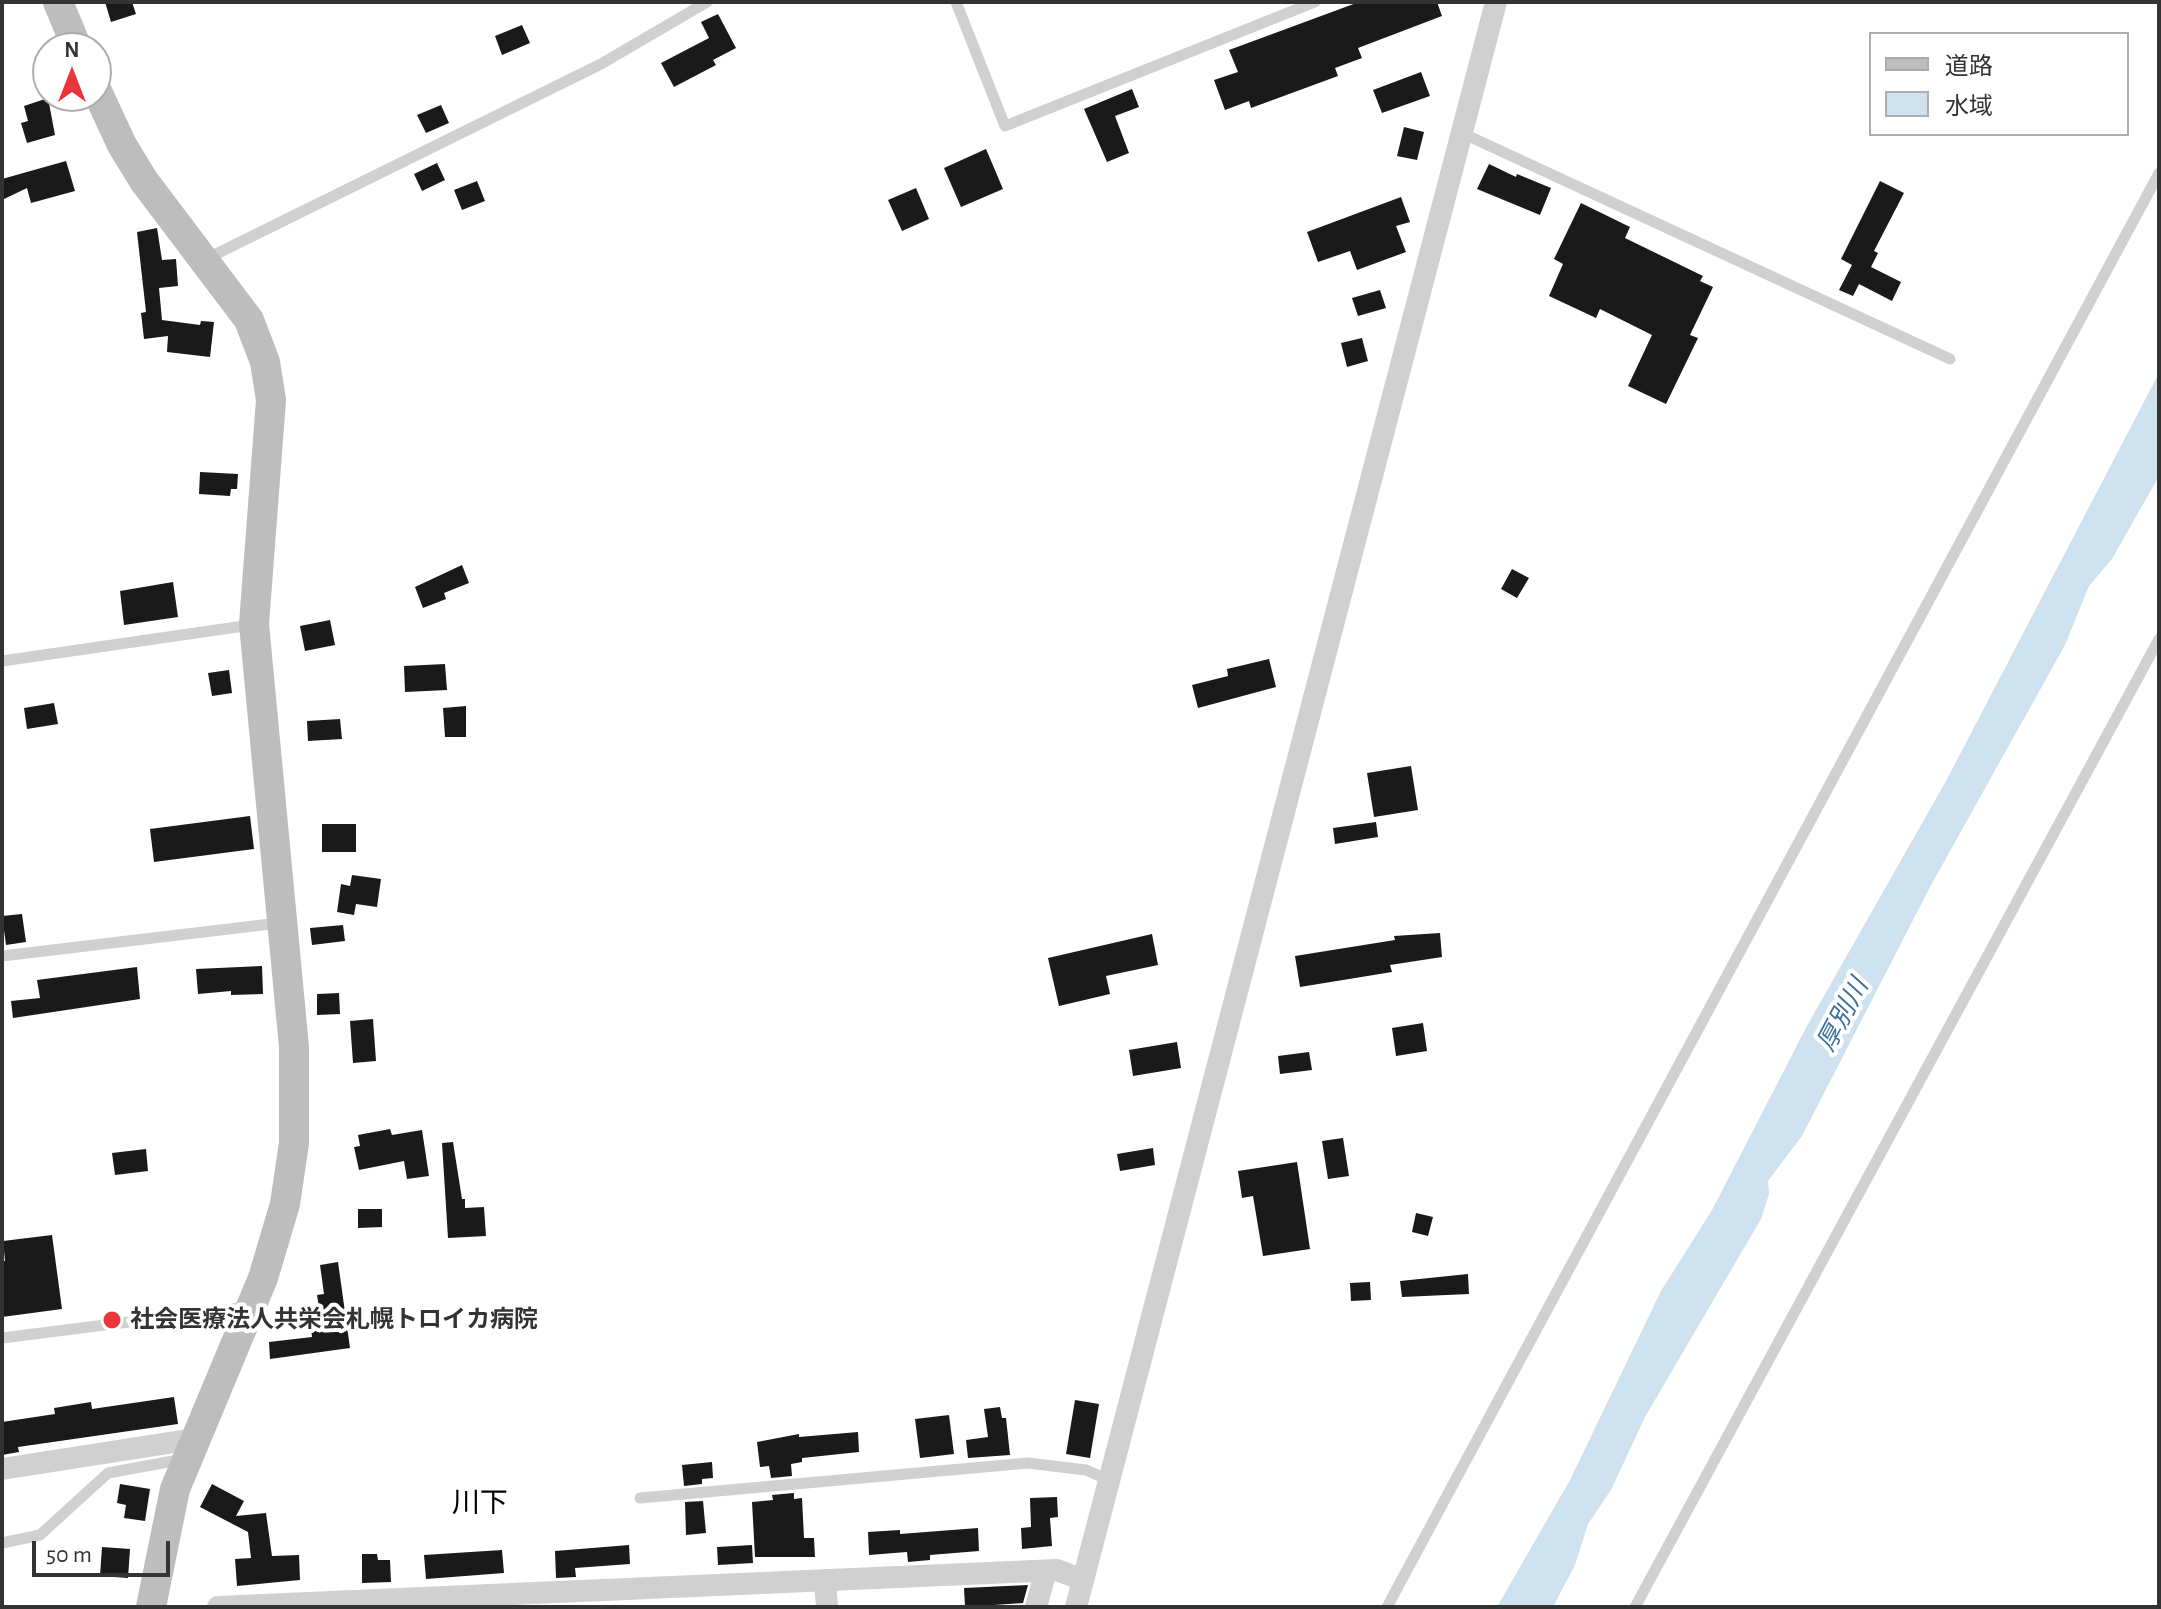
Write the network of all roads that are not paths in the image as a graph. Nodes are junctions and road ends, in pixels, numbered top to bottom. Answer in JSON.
{"nodes":[{"id":1,"x":58,"y":2,"type":"edge"},
{"id":2,"x":707,"y":2,"type":"edge"},
{"id":3,"x":956,"y":2,"type":"edge"},
{"id":4,"x":1315,"y":2,"type":"edge"},
{"id":5,"x":1496,"y":2,"type":"edge"},
{"id":6,"x":70,"y":32,"type":"edge"},
{"id":7,"x":107,"y":112,"type":"edge"},
{"id":8,"x":1462,"y":133,"type":"junction"},
{"id":9,"x":2159,"y":173,"type":"edge"},
{"id":10,"x":205,"y":259,"type":"junction"},
{"id":11,"x":1950,"y":359,"type":"dead end"},
{"id":12,"x":254,"y":624,"type":"junction"},
{"id":13,"x":2159,"y":639,"type":"edge"},
{"id":14,"x":2,"y":661,"type":"edge"},
{"id":15,"x":282,"y":922,"type":"junction"},
{"id":16,"x":2,"y":956,"type":"edge"},
{"id":17,"x":251,"y":1307,"type":"junction"},
{"id":18,"x":2,"y":1338,"type":"edge"},
{"id":19,"x":190,"y":1449,"type":"junction"},
{"id":20,"x":2,"y":1469,"type":"edge"},
{"id":21,"x":1109,"y":1480,"type":"junction"},
{"id":22,"x":640,"y":1498,"type":"dead end"},
{"id":23,"x":2,"y":1543,"type":"edge"},
{"id":24,"x":1046,"y":1571,"type":"junction"},
{"id":25,"x":825,"y":1580,"type":"junction"},
{"id":26,"x":1083,"y":1580,"type":"junction"},
{"id":27,"x":399,"y":1603,"type":"edge"},
{"id":28,"x":151,"y":1607,"type":"edge"},
{"id":29,"x":218,"y":1607,"type":"edge"},
{"id":30,"x":827,"y":1607,"type":"edge"},
{"id":31,"x":1036,"y":1607,"type":"edge"},
{"id":32,"x":1076,"y":1607,"type":"edge"},
{"id":33,"x":1387,"y":1607,"type":"edge"},
{"id":34,"x":1635,"y":1607,"type":"edge"}],
"edges":[{"from":1,"to":6,"type":"street"},
{"from":2,"to":10,"type":"lane"},
{"from":3,"to":4,"type":"lane"},
{"from":5,"to":8,"type":"street"},
{"from":7,"to":10,"type":"street"},
{"from":8,"to":11,"type":"lane"},
{"from":8,"to":21,"type":"street"},
{"from":9,"to":33,"type":"lane"},
{"from":10,"to":12,"type":"street"},
{"from":12,"to":14,"type":"lane"},
{"from":12,"to":15,"type":"street"},
{"from":13,"to":34,"type":"lane"},
{"from":15,"to":16,"type":"lane"},
{"from":15,"to":17,"type":"street"},
{"from":17,"to":18,"type":"lane"},
{"from":17,"to":19,"type":"street"},
{"from":19,"to":20,"type":"street"},
{"from":19,"to":23,"type":"lane"},
{"from":19,"to":28,"type":"street"},
{"from":21,"to":22,"type":"lane"},
{"from":21,"to":26,"type":"street"},
{"from":24,"to":25,"type":"street"},
{"from":24,"to":26,"type":"street"},
{"from":24,"to":31,"type":"street"},
{"from":25,"to":27,"type":"street"},
{"from":25,"to":30,"type":"street"},
{"from":26,"to":32,"type":"street"},
{"from":27,"to":29,"type":"street"}]}
